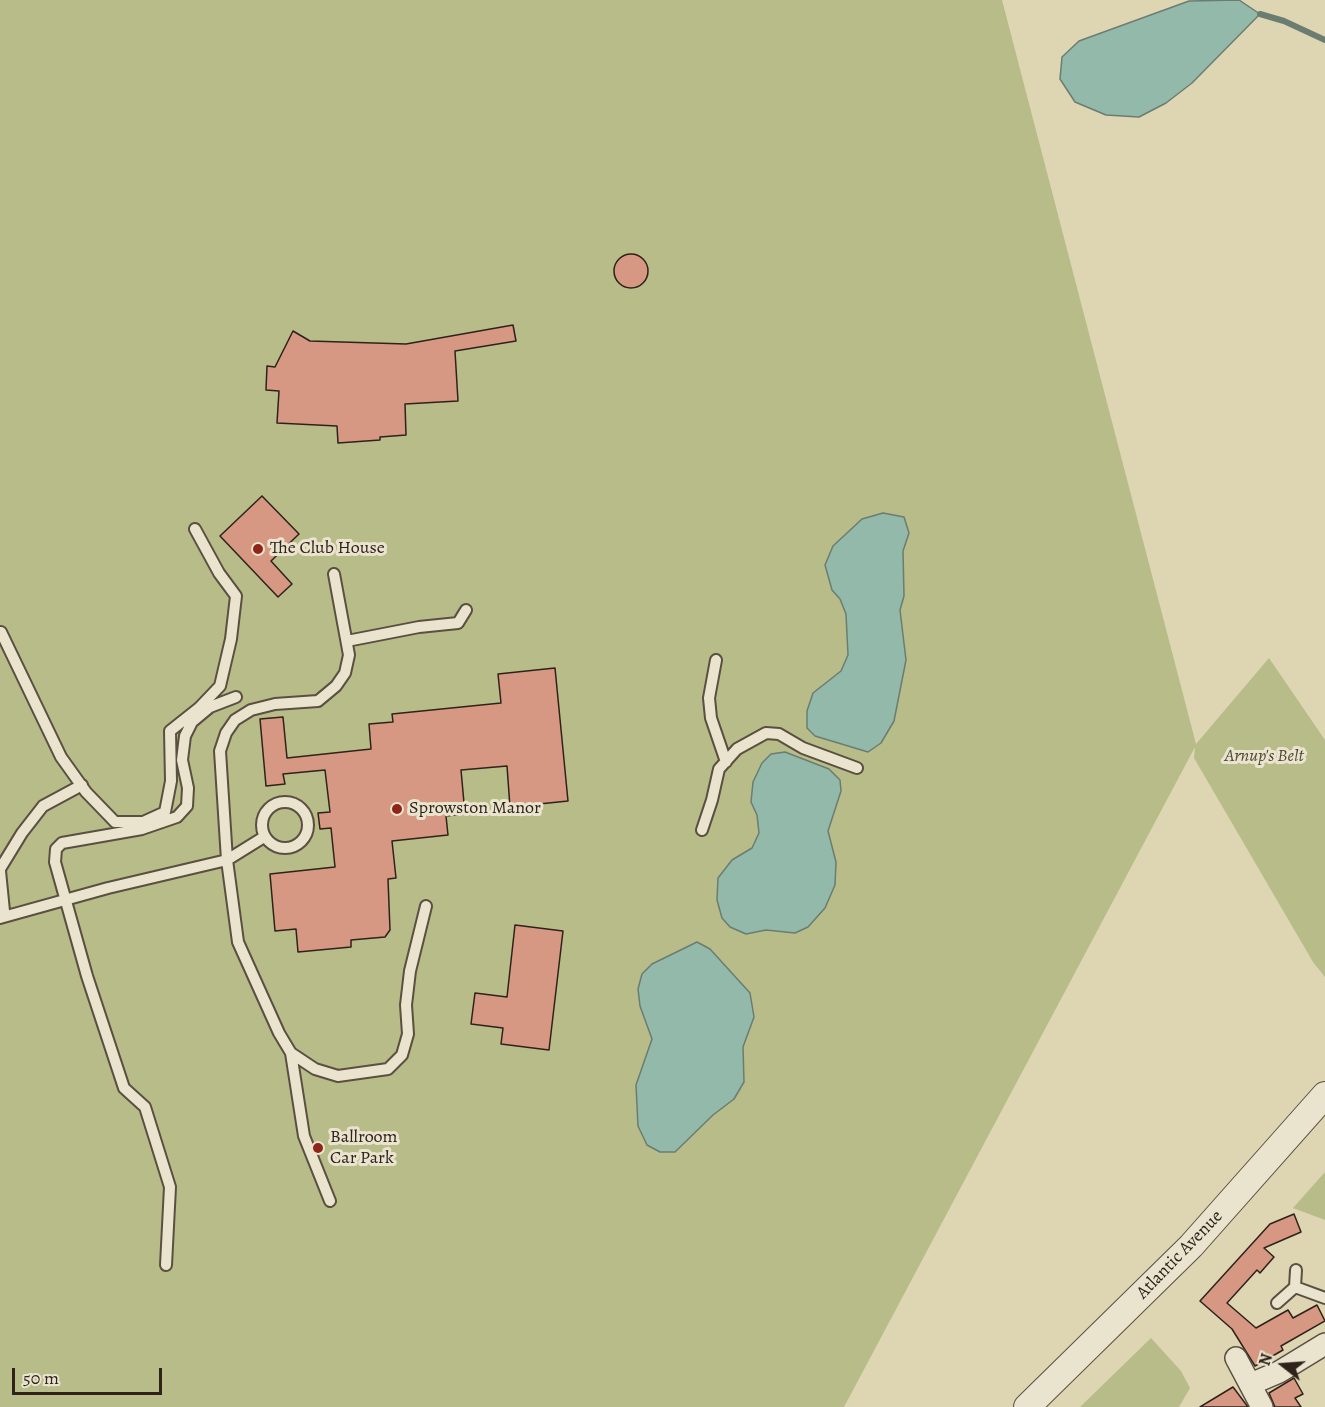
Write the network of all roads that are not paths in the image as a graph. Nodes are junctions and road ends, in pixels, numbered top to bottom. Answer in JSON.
{"nodes":[{"id":1,"x":195,"y":529,"type":"dead end"},
{"id":2,"x":334,"y":574,"type":"dead end"},
{"id":3,"x":466,"y":610,"type":"dead end"},
{"id":4,"x":1,"y":632,"type":"edge"},
{"id":5,"x":347,"y":641,"type":"junction"},
{"id":6,"x":716,"y":660,"type":"dead end"},
{"id":7,"x":237,"y":697,"type":"dead end"},
{"id":8,"x":726,"y":762,"type":"junction"},
{"id":9,"x":857,"y":768,"type":"dead end"},
{"id":10,"x":82,"y":785,"type":"junction"},
{"id":11,"x":702,"y":830,"type":"dead end"},
{"id":12,"x":264,"y":837,"type":"junction"},
{"id":13,"x":227,"y":860,"type":"junction"},
{"id":14,"x":0,"y":870,"type":"edge"},
{"id":15,"x":65,"y":900,"type":"junction"},
{"id":16,"x":426,"y":906,"type":"dead end"},
{"id":17,"x":2,"y":914,"type":"edge"},
{"id":18,"x":291,"y":1053,"type":"junction"},
{"id":19,"x":1325,"y":1095,"type":"edge"},
{"id":20,"x":330,"y":1201,"type":"dead end"},
{"id":21,"x":166,"y":1265,"type":"dead end"},
{"id":22,"x":1296,"y":1270,"type":"dead end"},
{"id":23,"x":1295,"y":1287,"type":"junction"},
{"id":24,"x":1325,"y":1298,"type":"edge"},
{"id":25,"x":1277,"y":1303,"type":"dead end"},
{"id":26,"x":1325,"y":1344,"type":"edge"},
{"id":27,"x":1236,"y":1358,"type":"dead end"},
{"id":28,"x":1251,"y":1384,"type":"junction"},
{"id":29,"x":1027,"y":1407,"type":"edge"},
{"id":30,"x":1262,"y":1407,"type":"edge"}],
"edges":[{"from":1,"to":10,"type":"lane"},
{"from":2,"to":5,"type":"lane"},
{"from":3,"to":5,"type":"lane"},
{"from":4,"to":10,"type":"lane"},
{"from":5,"to":13,"type":"lane"},
{"from":6,"to":8,"type":"lane"},
{"from":7,"to":15,"type":"lane"},
{"from":8,"to":9,"type":"lane"},
{"from":8,"to":11,"type":"lane"},
{"from":10,"to":14,"type":"lane"},
{"from":12,"to":12,"type":"lane"},
{"from":12,"to":13,"type":"lane"},
{"from":13,"to":15,"type":"lane"},
{"from":13,"to":18,"type":"lane"},
{"from":14,"to":17,"type":"lane"},
{"from":15,"to":17,"type":"lane"},
{"from":15,"to":21,"type":"lane"},
{"from":16,"to":18,"type":"lane"},
{"from":18,"to":20,"type":"lane"},
{"from":19,"to":29,"type":"street","name":"Atlantic Avenue"},
{"from":22,"to":23,"type":"lane"},
{"from":23,"to":24,"type":"lane"},
{"from":23,"to":25,"type":"lane"},
{"from":26,"to":28,"type":"street"},
{"from":27,"to":28,"type":"street"},
{"from":28,"to":30,"type":"street"}]}
